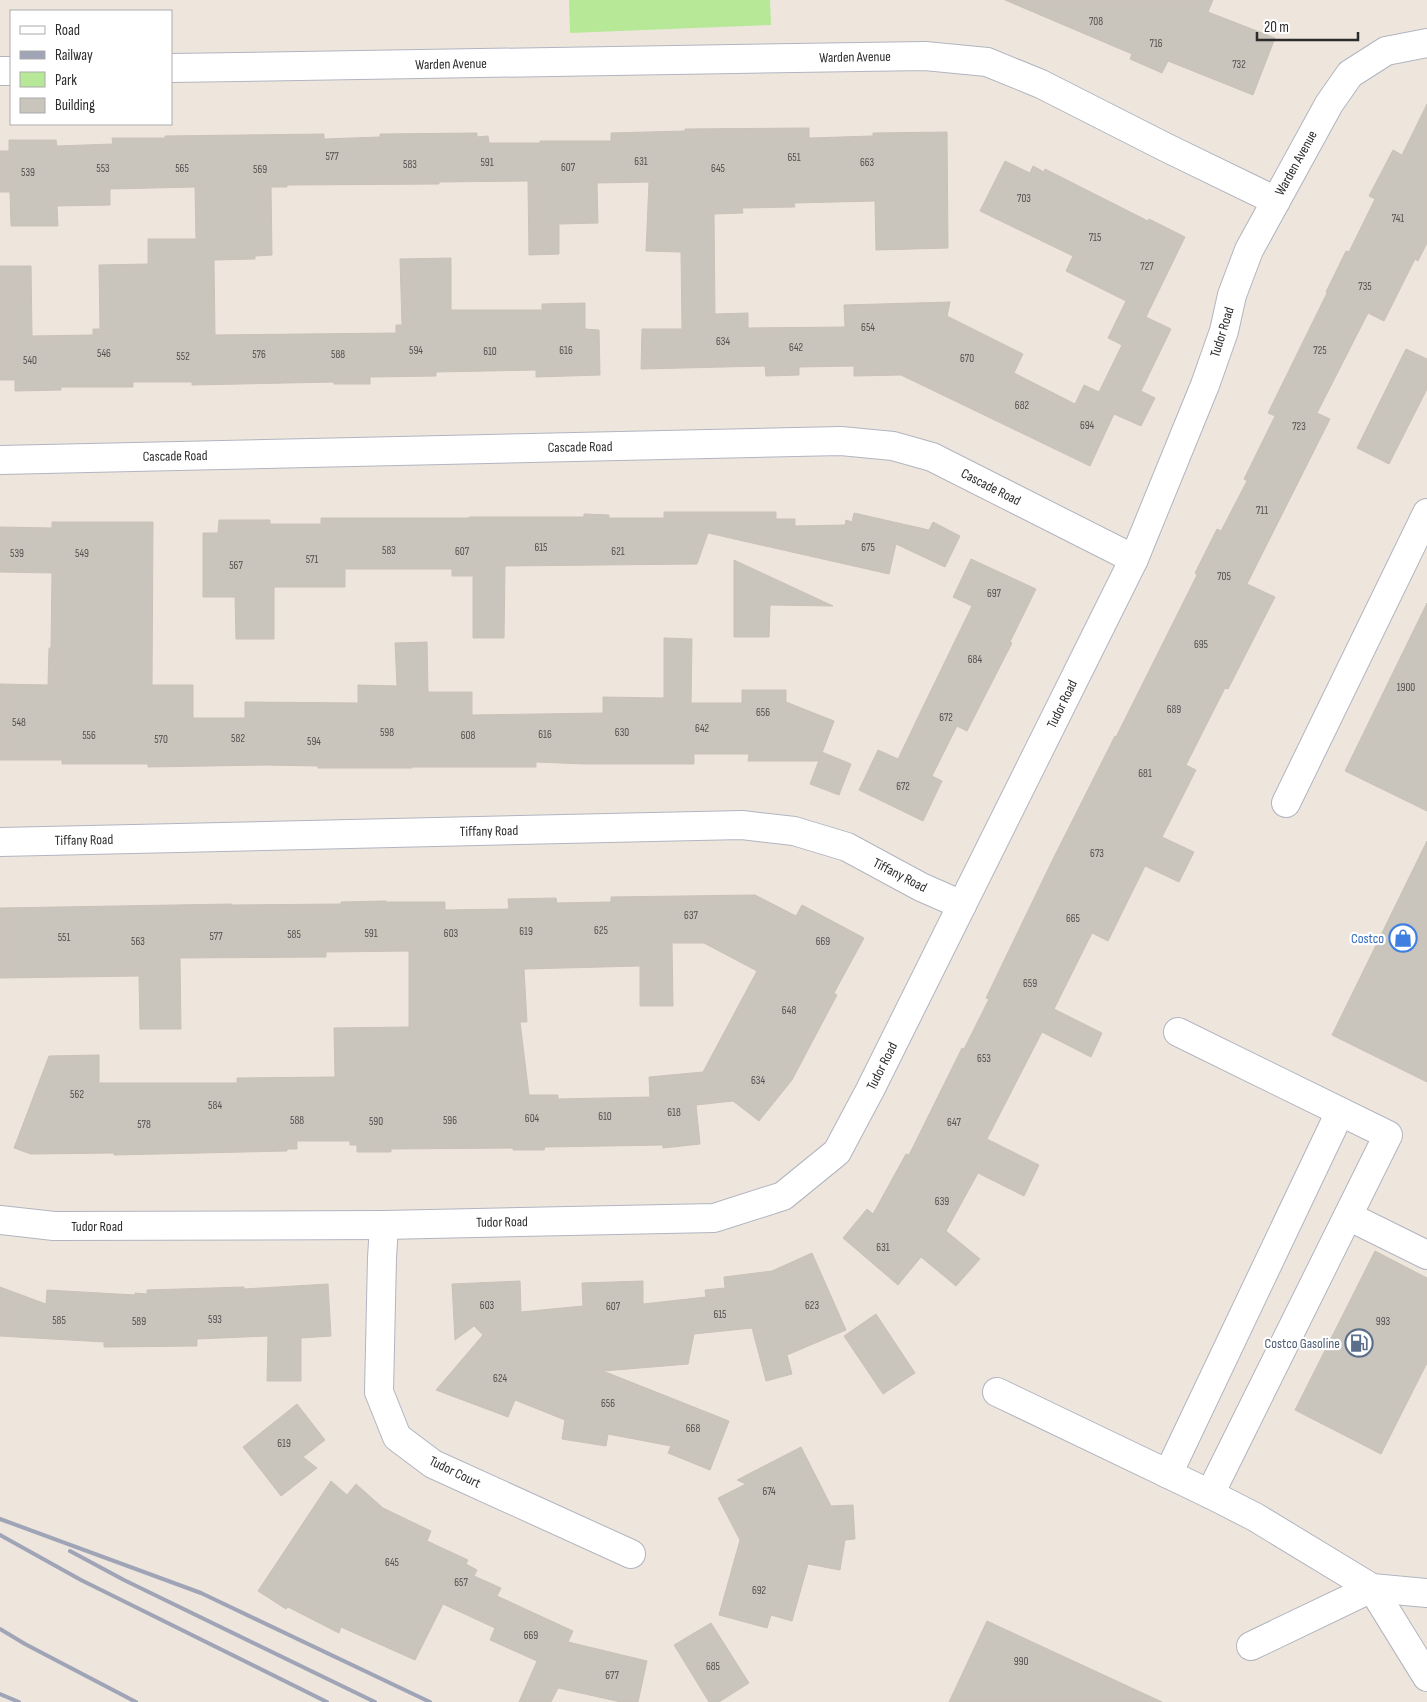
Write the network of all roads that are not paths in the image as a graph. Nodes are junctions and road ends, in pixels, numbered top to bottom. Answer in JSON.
{"nodes":[{"id":1,"x":1427,"y":43,"type":"edge"},
{"id":2,"x":172,"y":68,"type":"edge"},
{"id":3,"x":1276,"y":201,"type":"junction"},
{"id":4,"x":0,"y":460,"type":"edge"},
{"id":5,"x":1427,"y":513,"type":"edge"},
{"id":6,"x":1134,"y":559,"type":"junction"},
{"id":7,"x":1286,"y":803,"type":"dead end"},
{"id":8,"x":0,"y":842,"type":"edge"},
{"id":9,"x":962,"y":905,"type":"junction"},
{"id":10,"x":1178,"y":1032,"type":"dead end"},
{"id":11,"x":1340,"y":1112,"type":"junction"},
{"id":12,"x":1348,"y":1216,"type":"junction"},
{"id":13,"x":0,"y":1220,"type":"edge"},
{"id":14,"x":384,"y":1225,"type":"junction"},
{"id":15,"x":1427,"y":1255,"type":"edge"},
{"id":16,"x":997,"y":1392,"type":"dead end"},
{"id":17,"x":1168,"y":1474,"type":"junction"},
{"id":18,"x":1210,"y":1494,"type":"junction"},
{"id":19,"x":631,"y":1554,"type":"dead end"},
{"id":20,"x":1372,"y":1588,"type":"junction"},
{"id":21,"x":1427,"y":1593,"type":"edge"},
{"id":22,"x":1251,"y":1646,"type":"dead end"},
{"id":23,"x":1427,"y":1677,"type":"edge"}],
"edges":[{"from":1,"to":3,"type":"street","name":"Warden Avenue"},
{"from":2,"to":3,"type":"street","name":"Warden Avenue"},
{"from":3,"to":6,"type":"street","name":"Tudor Road"},
{"from":4,"to":6,"type":"street","name":"Cascade Road"},
{"from":5,"to":7,"type":"street"},
{"from":6,"to":9,"type":"street","name":"Tudor Road"},
{"from":8,"to":9,"type":"street","name":"Tiffany Road"},
{"from":9,"to":14,"type":"street","name":"Tudor Road"},
{"from":10,"to":11,"type":"street"},
{"from":11,"to":12,"type":"street"},
{"from":11,"to":17,"type":"street"},
{"from":12,"to":15,"type":"street"},
{"from":12,"to":18,"type":"street"},
{"from":13,"to":14,"type":"street","name":"Tudor Road"},
{"from":14,"to":19,"type":"street","name":"Tudor Court"},
{"from":16,"to":17,"type":"street"},
{"from":17,"to":18,"type":"street"},
{"from":18,"to":20,"type":"street"},
{"from":20,"to":21,"type":"street"},
{"from":20,"to":22,"type":"street"},
{"from":20,"to":23,"type":"street"}]}
